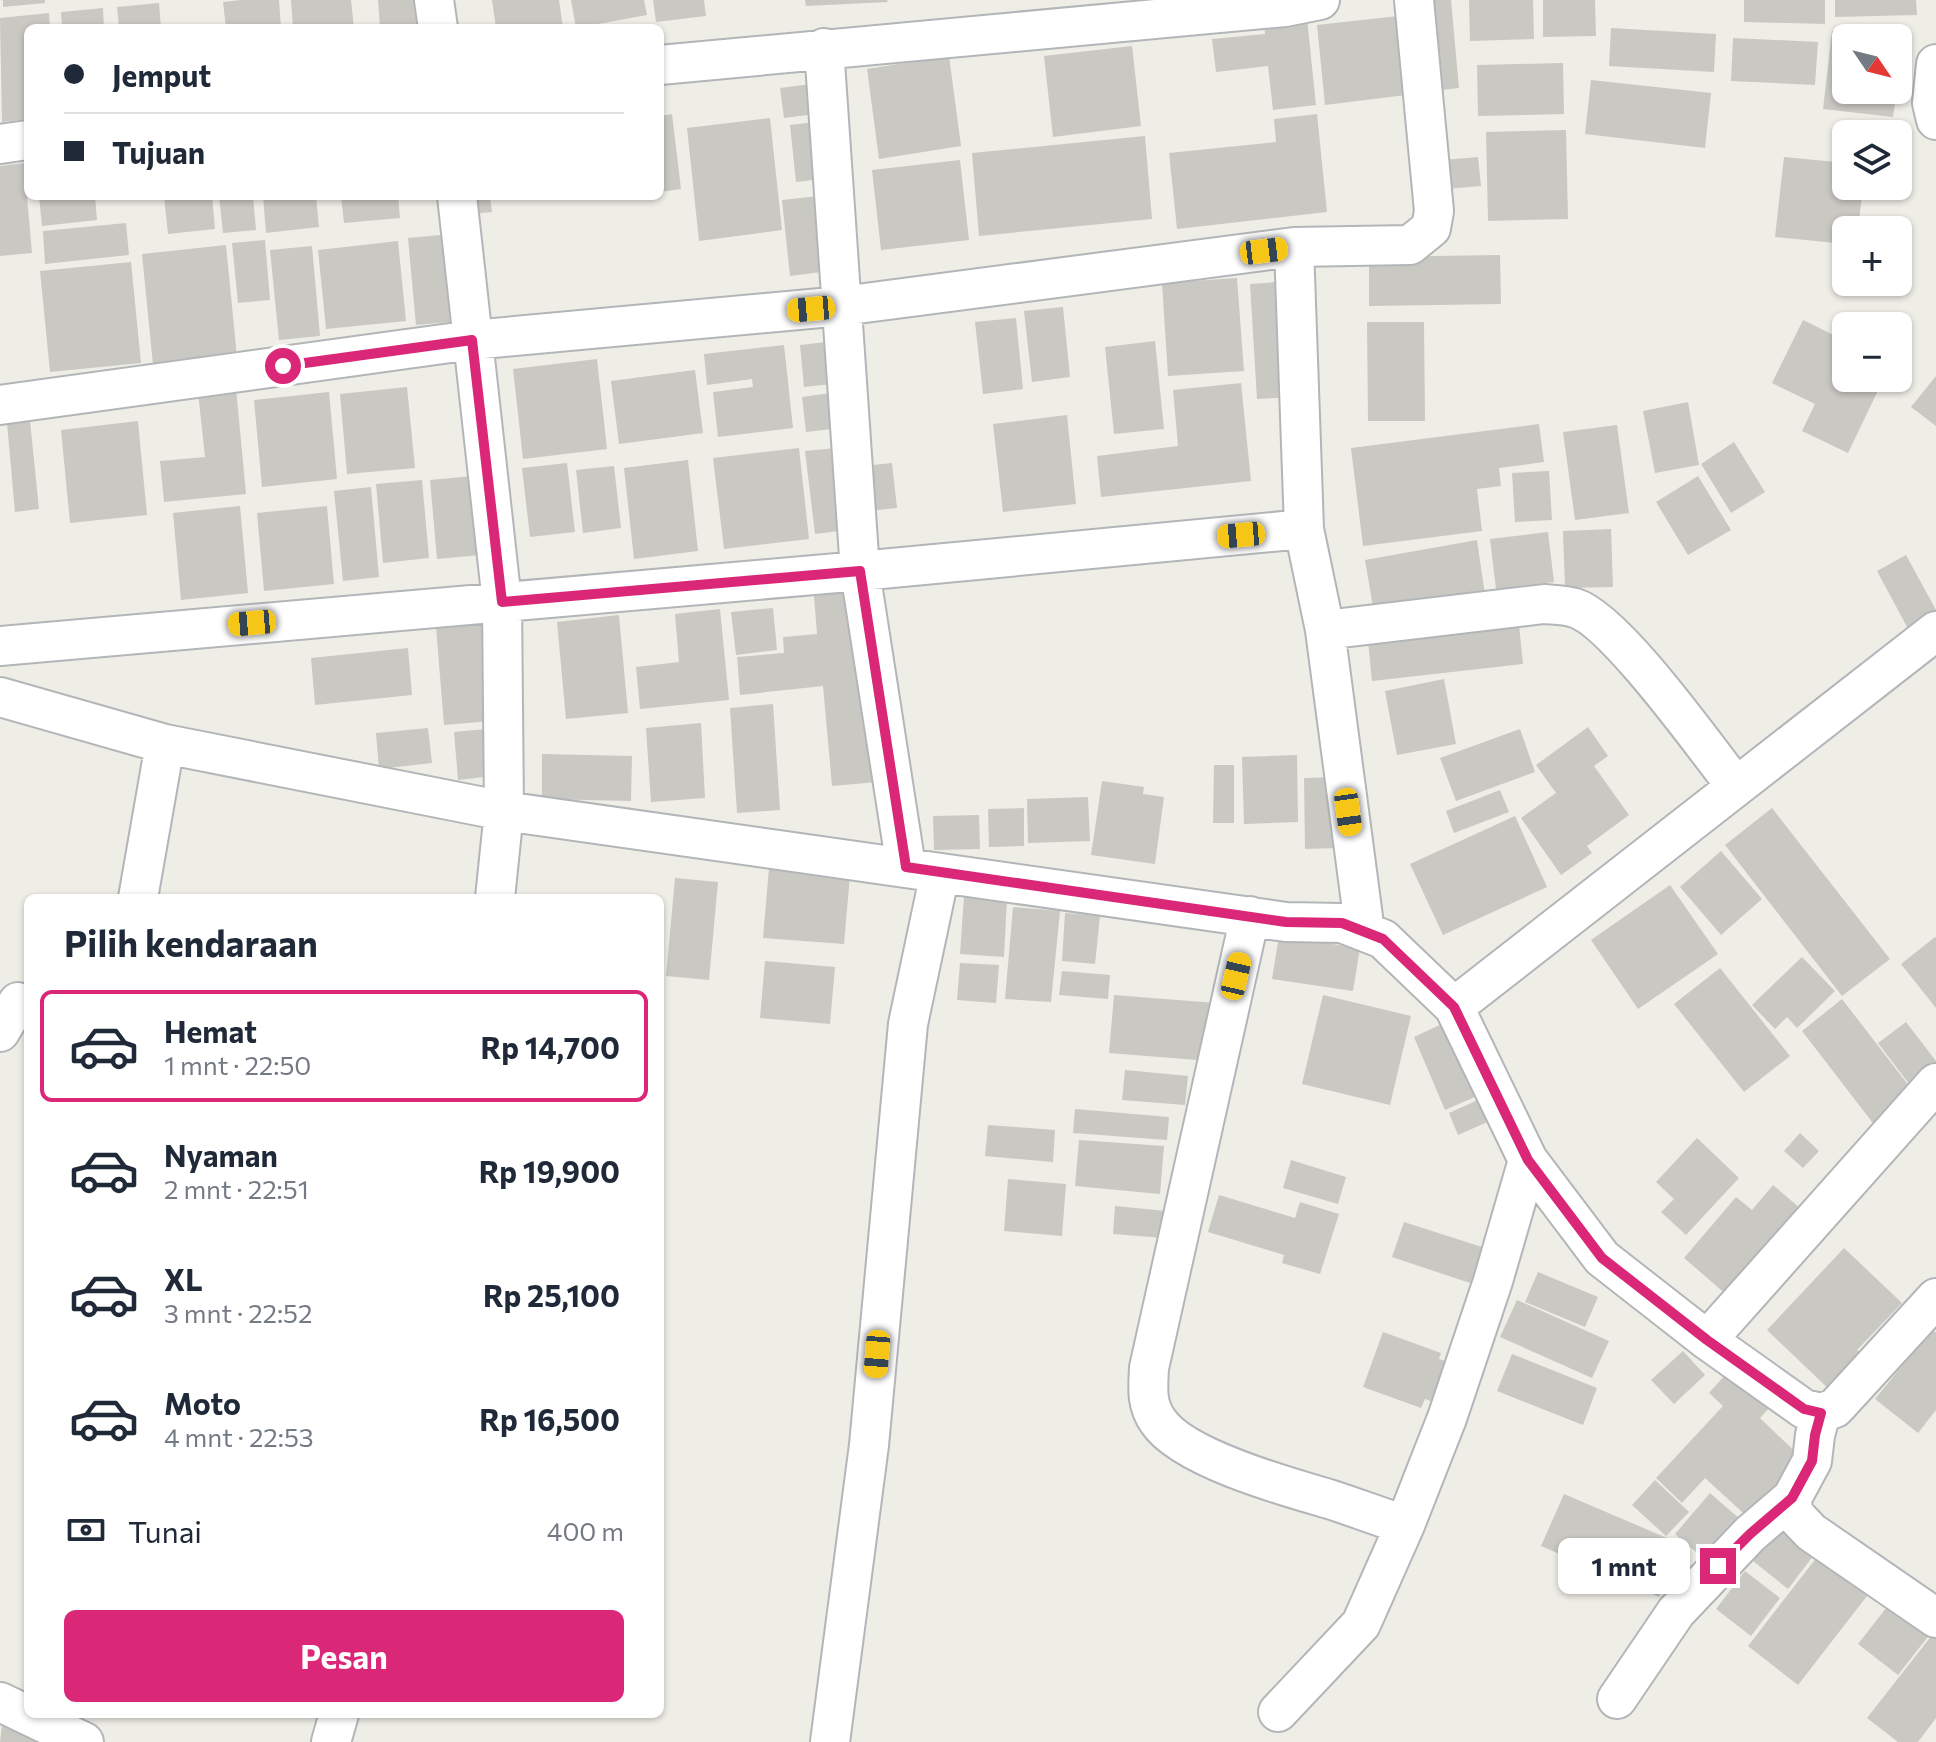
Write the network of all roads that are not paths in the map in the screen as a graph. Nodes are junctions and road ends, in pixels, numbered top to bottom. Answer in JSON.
{"nodes":[{"id":1,"x":434,"y":0,"type":"edge"},
{"id":2,"x":1320,"y":0,"type":"edge"},
{"id":3,"x":1414,"y":0,"type":"edge"},
{"id":4,"x":437,"y":24,"type":"edge"},
{"id":5,"x":824,"y":48,"type":"junction"},
{"id":6,"x":1936,"y":64,"type":"edge"},
{"id":7,"x":664,"y":65,"type":"edge"},
{"id":8,"x":1936,"y":120,"type":"edge"},
{"id":9,"x":24,"y":141,"type":"edge"},
{"id":10,"x":0,"y":144,"type":"edge"},
{"id":11,"x":457,"y":200,"type":"edge"},
{"id":12,"x":1294,"y":247,"type":"junction"},
{"id":13,"x":842,"y":306,"type":"junction"},
{"id":14,"x":472,"y":340,"type":"junction"},
{"id":15,"x":0,"y":405,"type":"edge"},
{"id":16,"x":1304,"y":529,"type":"junction"},
{"id":17,"x":860,"y":571,"type":"junction"},
{"id":18,"x":502,"y":602,"type":"junction"},
{"id":19,"x":1325,"y":630,"type":"junction"},
{"id":20,"x":1936,"y":631,"type":"edge"},
{"id":21,"x":0,"y":646,"type":"edge"},
{"id":22,"x":0,"y":697,"type":"edge"},
{"id":23,"x":165,"y":744,"type":"junction"},
{"id":24,"x":1735,"y":785,"type":"junction"},
{"id":25,"x":504,"y":811,"type":"junction"},
{"id":26,"x":923,"y":870,"type":"junction"},
{"id":27,"x":139,"y":894,"type":"edge"},
{"id":28,"x":495,"y":894,"type":"edge"},
{"id":29,"x":1250,"y":916,"type":"junction"},
{"id":30,"x":1365,"y":932,"type":"junction"},
{"id":31,"x":1454,"y":1007,"type":"junction"},
{"id":32,"x":1936,"y":1083,"type":"edge"},
{"id":33,"x":1528,"y":1160,"type":"junction"},
{"id":34,"x":1932,"y":1311,"type":"edge"},
{"id":35,"x":1707,"y":1340,"type":"junction"},
{"id":36,"x":1821,"y":1413,"type":"junction"},
{"id":37,"x":1792,"y":1498,"type":"junction"},
{"id":38,"x":1405,"y":1525,"type":"junction"},
{"id":39,"x":1936,"y":1618,"type":"edge"},
{"id":40,"x":1617,"y":1699,"type":"dead end"},
{"id":41,"x":0,"y":1702,"type":"edge"},
{"id":42,"x":1278,"y":1712,"type":"dead end"},
{"id":43,"x":24,"y":1713,"type":"edge"},
{"id":44,"x":34,"y":1718,"type":"edge"},
{"id":45,"x":338,"y":1718,"type":"edge"},
{"id":46,"x":84,"y":1742,"type":"edge"},
{"id":47,"x":331,"y":1742,"type":"edge"},
{"id":48,"x":830,"y":1742,"type":"edge"}],
"edges":[{"from":1,"to":4,"type":"street"},
{"from":2,"to":5,"type":"street"},
{"from":3,"to":12,"type":"street"},
{"from":5,"to":7,"type":"street"},
{"from":5,"to":13,"type":"street"},
{"from":6,"to":8,"type":"street"},
{"from":9,"to":10,"type":"street"},
{"from":11,"to":14,"type":"street"},
{"from":12,"to":13,"type":"street"},
{"from":12,"to":16,"type":"street"},
{"from":13,"to":14,"type":"street"},
{"from":13,"to":17,"type":"street"},
{"from":14,"to":15,"type":"street"},
{"from":14,"to":18,"type":"street"},
{"from":16,"to":17,"type":"street"},
{"from":16,"to":19,"type":"street"},
{"from":17,"to":18,"type":"street"},
{"from":17,"to":26,"type":"street"},
{"from":18,"to":21,"type":"street"},
{"from":18,"to":25,"type":"street"},
{"from":19,"to":24,"type":"street"},
{"from":19,"to":30,"type":"street"},
{"from":20,"to":24,"type":"street"},
{"from":22,"to":23,"type":"street"},
{"from":23,"to":25,"type":"street"},
{"from":23,"to":27,"type":"street"},
{"from":24,"to":31,"type":"street"},
{"from":25,"to":26,"type":"street"},
{"from":25,"to":28,"type":"street"},
{"from":26,"to":29,"type":"street"},
{"from":26,"to":48,"type":"street"},
{"from":29,"to":30,"type":"street"},
{"from":29,"to":38,"type":"street"},
{"from":30,"to":31,"type":"street"},
{"from":31,"to":33,"type":"street"},
{"from":32,"to":35,"type":"street"},
{"from":33,"to":35,"type":"street"},
{"from":33,"to":38,"type":"street"},
{"from":34,"to":36,"type":"street"},
{"from":35,"to":36,"type":"street"},
{"from":36,"to":37,"type":"street"},
{"from":37,"to":39,"type":"street"},
{"from":37,"to":40,"type":"street"},
{"from":38,"to":42,"type":"street"},
{"from":41,"to":43,"type":"street"},
{"from":44,"to":46,"type":"street"},
{"from":45,"to":47,"type":"street"}]}
